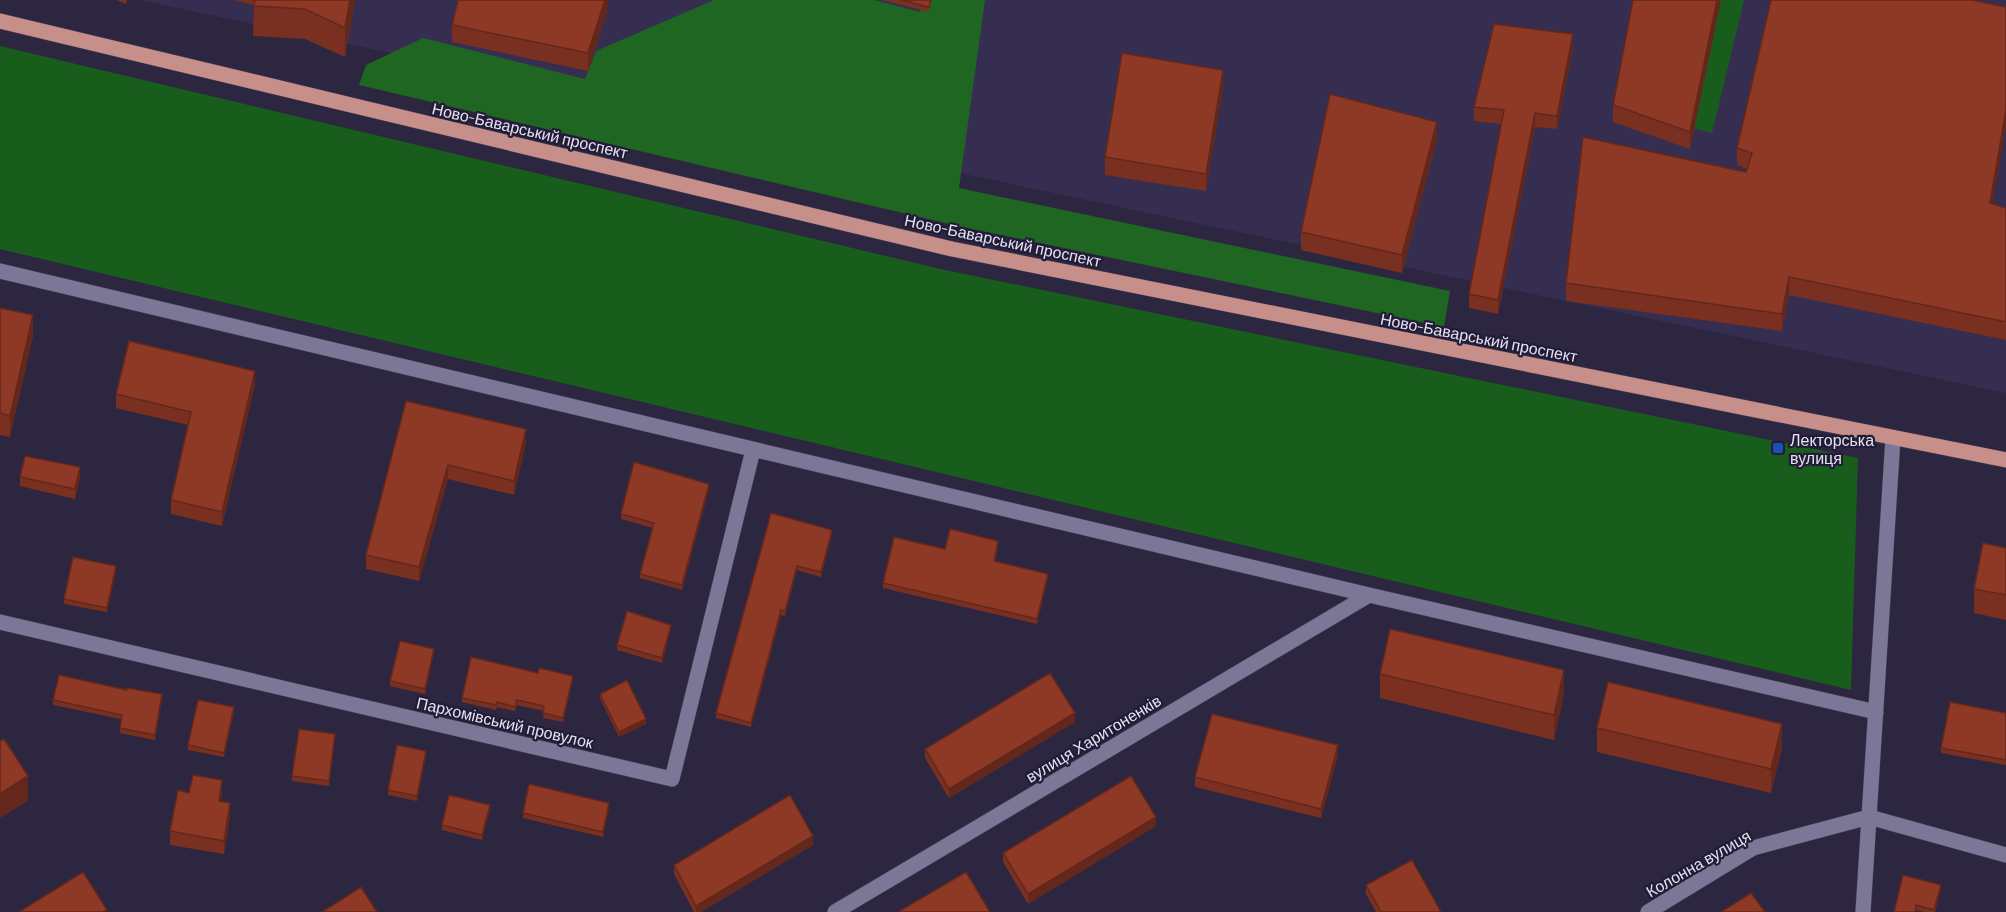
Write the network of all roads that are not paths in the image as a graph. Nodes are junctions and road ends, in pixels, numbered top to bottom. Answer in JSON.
{"nodes":[{"id":1,"x":0,"y":21,"type":"edge"},
{"id":2,"x":0,"y":271,"type":"edge"},
{"id":3,"x":1893,"y":438,"type":"junction"},
{"id":4,"x":753,"y":450,"type":"junction"},
{"id":5,"x":2006,"y":460,"type":"edge"},
{"id":6,"x":1369,"y":595,"type":"junction"},
{"id":7,"x":0,"y":622,"type":"edge"},
{"id":8,"x":1876,"y":712,"type":"junction"},
{"id":9,"x":1869,"y":817,"type":"junction"},
{"id":10,"x":2006,"y":855,"type":"edge"},
{"id":11,"x":835,"y":912,"type":"edge"},
{"id":12,"x":1648,"y":912,"type":"edge"},
{"id":13,"x":1863,"y":912,"type":"edge"}],
"edges":[{"from":1,"to":3,"type":"main road","name":"Ново-Баварський проспект"},
{"from":2,"to":4,"type":"street"},
{"from":3,"to":5,"type":"main road","name":"Ново-Баварський проспект"},
{"from":3,"to":8,"type":"street"},
{"from":4,"to":6,"type":"street"},
{"from":4,"to":7,"type":"street","name":"Пархомівський провулок"},
{"from":6,"to":8,"type":"street"},
{"from":6,"to":11,"type":"street","name":"вулиця Харитоненків"},
{"from":8,"to":9,"type":"street"},
{"from":9,"to":10,"type":"street"},
{"from":9,"to":12,"type":"street","name":"Колонна вулиця"},
{"from":9,"to":13,"type":"street"}]}
